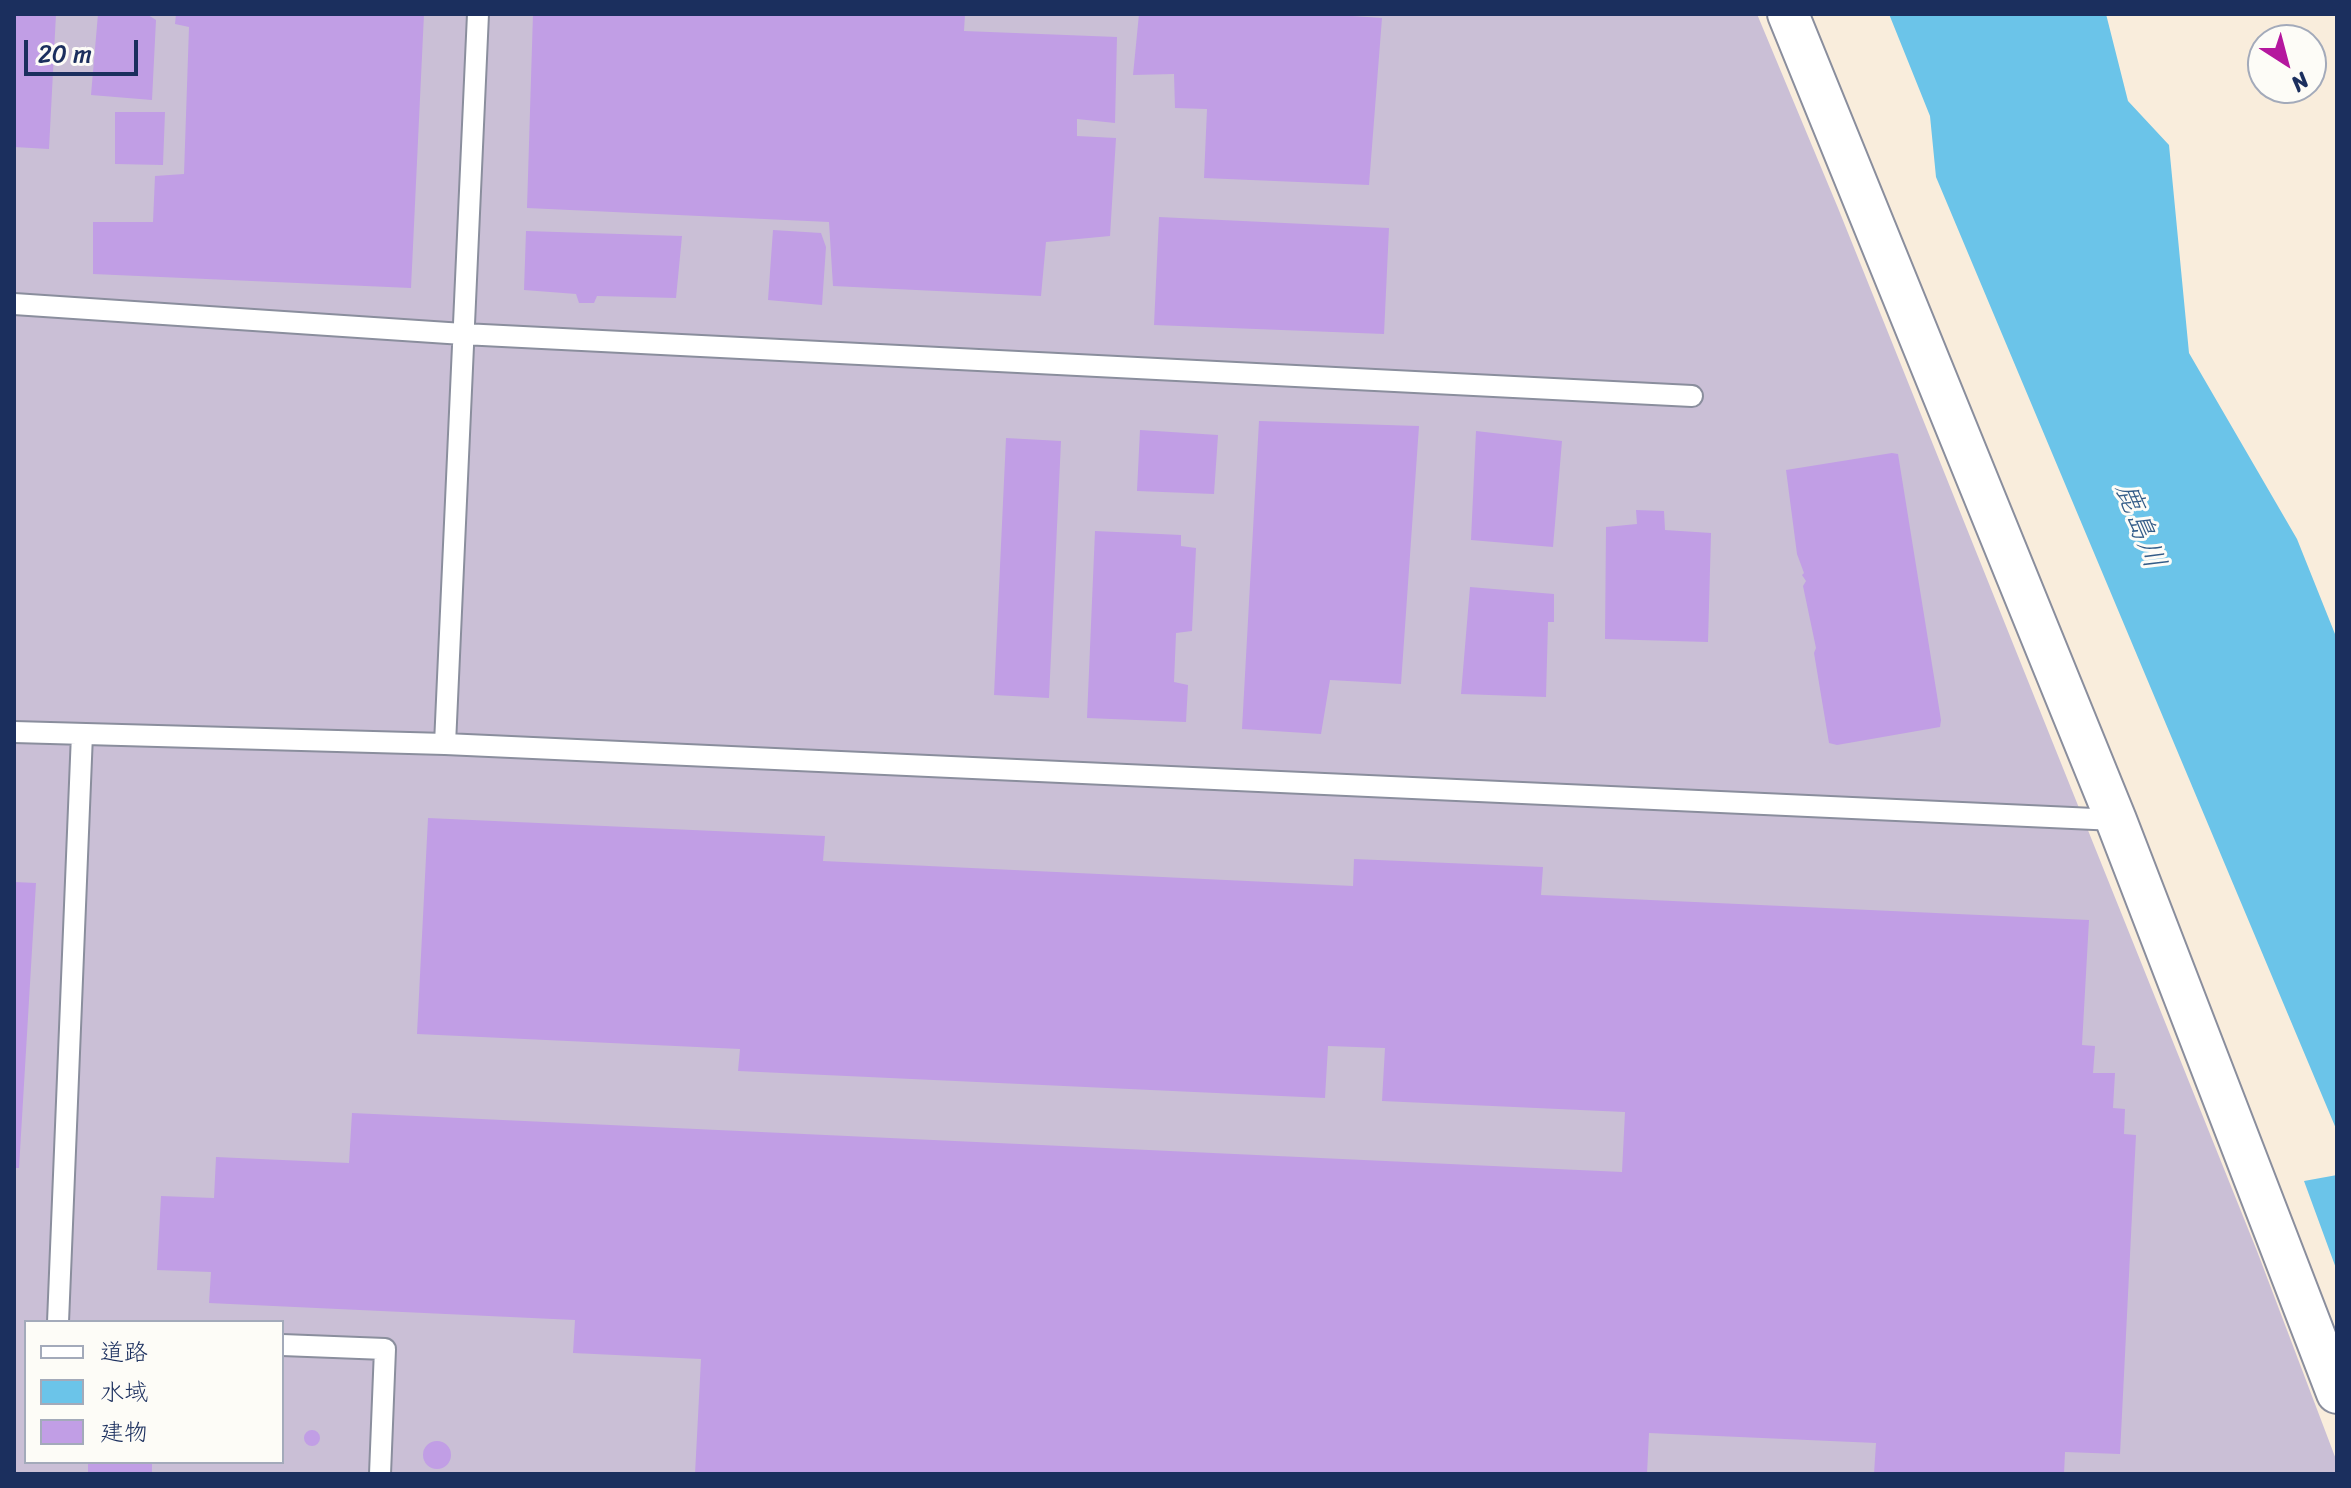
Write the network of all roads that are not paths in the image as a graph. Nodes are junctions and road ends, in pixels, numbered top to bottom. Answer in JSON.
{"nodes":[{"id":1,"x":478,"y":14,"type":"edge"},
{"id":2,"x":1788,"y":14,"type":"edge"},
{"id":3,"x":14,"y":304,"type":"edge"},
{"id":4,"x":463,"y":334,"type":"junction"},
{"id":5,"x":1692,"y":396,"type":"dead end"},
{"id":6,"x":14,"y":732,"type":"edge"},
{"id":7,"x":82,"y":734,"type":"junction"},
{"id":8,"x":445,"y":744,"type":"junction"},
{"id":9,"x":2116,"y":820,"type":"junction"},
{"id":10,"x":58,"y":1320,"type":"edge"},
{"id":11,"x":284,"y":1345,"type":"edge"},
{"id":12,"x":2337,"y":1393,"type":"edge"},
{"id":13,"x":380,"y":1474,"type":"edge"}],
"edges":[{"from":1,"to":4,"type":"lane"},
{"from":2,"to":9,"type":"street"},
{"from":3,"to":4,"type":"lane"},
{"from":4,"to":5,"type":"lane"},
{"from":4,"to":8,"type":"lane"},
{"from":6,"to":7,"type":"lane"},
{"from":7,"to":8,"type":"lane"},
{"from":7,"to":10,"type":"lane"},
{"from":8,"to":9,"type":"lane"},
{"from":9,"to":12,"type":"street"},
{"from":11,"to":13,"type":"lane"}]}
